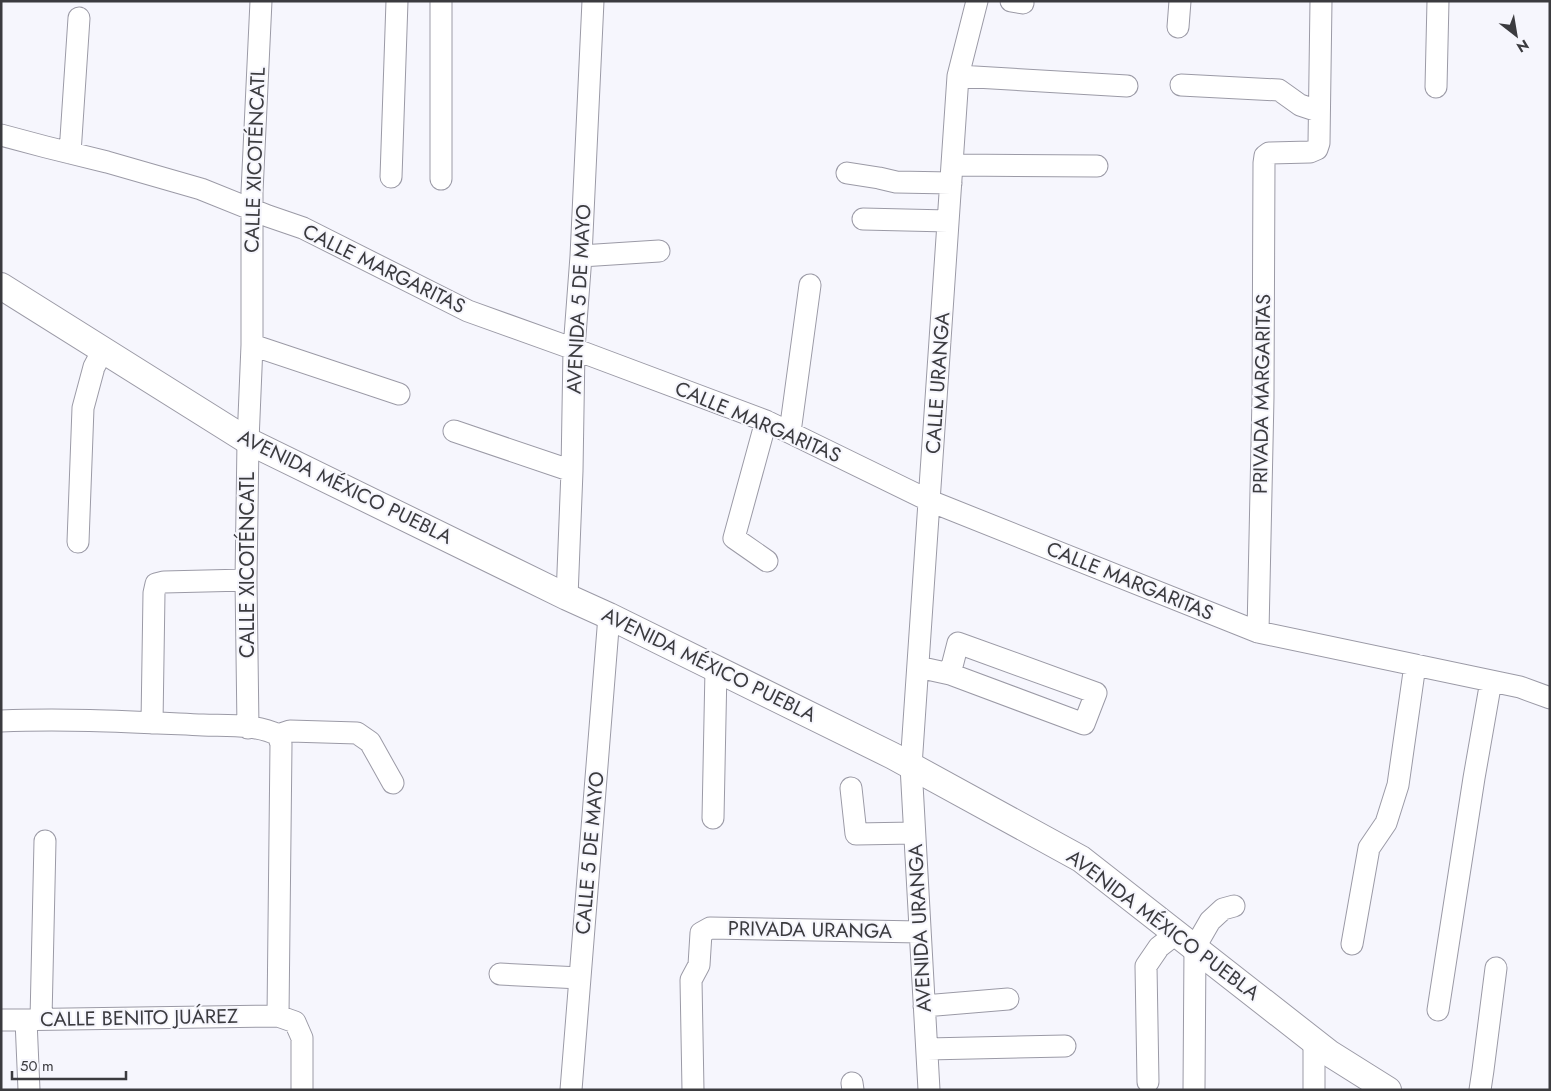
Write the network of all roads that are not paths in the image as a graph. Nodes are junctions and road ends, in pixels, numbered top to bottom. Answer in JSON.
{"nodes":[{"id":1,"x":261,"y":1,"type":"edge"},
{"id":2,"x":397,"y":1,"type":"edge"},
{"id":3,"x":441,"y":1,"type":"edge"},
{"id":4,"x":594,"y":1,"type":"edge"},
{"id":5,"x":977,"y":1,"type":"edge"},
{"id":6,"x":1180,"y":1,"type":"edge"},
{"id":7,"x":1321,"y":1,"type":"edge"},
{"id":8,"x":1438,"y":1,"type":"edge"},
{"id":9,"x":79,"y":18,"type":"dead end"},
{"id":10,"x":1178,"y":27,"type":"dead end"},
{"id":11,"x":958,"y":76,"type":"junction"},
{"id":12,"x":1181,"y":85,"type":"dead end"},
{"id":13,"x":1127,"y":86,"type":"dead end"},
{"id":14,"x":1436,"y":87,"type":"dead end"},
{"id":15,"x":1318,"y":111,"type":"junction"},
{"id":16,"x":1,"y":135,"type":"edge"},
{"id":17,"x":70,"y":153,"type":"junction"},
{"id":18,"x":1097,"y":166,"type":"dead end"},
{"id":19,"x":847,"y":173,"type":"dead end"},
{"id":20,"x":952,"y":174,"type":"junction"},
{"id":21,"x":391,"y":177,"type":"dead end"},
{"id":22,"x":441,"y":179,"type":"dead end"},
{"id":23,"x":251,"y":209,"type":"junction"},
{"id":24,"x":863,"y":219,"type":"dead end"},
{"id":25,"x":948,"y":221,"type":"junction"},
{"id":26,"x":659,"y":251,"type":"dead end"},
{"id":27,"x":581,"y":256,"type":"junction"},
{"id":28,"x":1,"y":286,"type":"edge"},
{"id":29,"x":810,"y":286,"type":"dead end"},
{"id":30,"x":252,"y":345,"type":"junction"},
{"id":31,"x":574,"y":349,"type":"junction"},
{"id":32,"x":103,"y":350,"type":"junction"},
{"id":33,"x":398,"y":394,"type":"dead end"},
{"id":34,"x":766,"y":421,"type":"junction"},
{"id":35,"x":454,"y":431,"type":"dead end"},
{"id":36,"x":790,"y":432,"type":"junction"},
{"id":37,"x":248,"y":441,"type":"junction"},
{"id":38,"x":572,"y":471,"type":"junction"},
{"id":39,"x":930,"y":501,"type":"junction"},
{"id":40,"x":78,"y":542,"type":"dead end"},
{"id":41,"x":767,"y":561,"type":"dead end"},
{"id":42,"x":246,"y":580,"type":"junction"},
{"id":43,"x":567,"y":597,"type":"junction"},
{"id":44,"x":609,"y":616,"type":"junction"},
{"id":45,"x":1258,"y":632,"type":"junction"},
{"id":46,"x":1415,"y":665,"type":"junction"},
{"id":47,"x":716,"y":668,"type":"junction"},
{"id":48,"x":918,"y":668,"type":"junction"},
{"id":49,"x":950,"y":674,"type":"junction"},
{"id":50,"x":1491,"y":681,"type":"junction"},
{"id":51,"x":1550,"y":698,"type":"edge"},
{"id":52,"x":1,"y":721,"type":"edge"},
{"id":53,"x":152,"y":723,"type":"junction"},
{"id":54,"x":248,"y":728,"type":"junction"},
{"id":55,"x":278,"y":735,"type":"junction"},
{"id":56,"x":911,"y":766,"type":"junction"},
{"id":57,"x":393,"y":783,"type":"dead end"},
{"id":58,"x":851,"y":788,"type":"dead end"},
{"id":59,"x":712,"y":818,"type":"dead end"},
{"id":60,"x":914,"y":832,"type":"junction"},
{"id":61,"x":45,"y":841,"type":"dead end"},
{"id":62,"x":1234,"y":906,"type":"dead end"},
{"id":63,"x":919,"y":932,"type":"junction"},
{"id":64,"x":1186,"y":940,"type":"junction"},
{"id":65,"x":1352,"y":944,"type":"dead end"},
{"id":66,"x":1496,"y":968,"type":"dead end"},
{"id":67,"x":500,"y":974,"type":"dead end"},
{"id":68,"x":580,"y":978,"type":"junction"},
{"id":69,"x":1008,"y":999,"type":"dead end"},
{"id":70,"x":924,"y":1006,"type":"junction"},
{"id":71,"x":1438,"y":1010,"type":"dead end"},
{"id":72,"x":278,"y":1016,"type":"junction"},
{"id":73,"x":1,"y":1020,"type":"edge"},
{"id":74,"x":33,"y":1020,"type":"junction"},
{"id":75,"x":1314,"y":1041,"type":"junction"},
{"id":76,"x":1065,"y":1046,"type":"dead end"},
{"id":77,"x":927,"y":1049,"type":"junction"},
{"id":78,"x":1148,"y":1082,"type":"dead end"},
{"id":79,"x":30,"y":1090,"type":"edge"},
{"id":80,"x":302,"y":1090,"type":"edge"},
{"id":81,"x":571,"y":1090,"type":"edge"},
{"id":82,"x":693,"y":1090,"type":"edge"},
{"id":83,"x":929,"y":1090,"type":"edge"},
{"id":84,"x":1194,"y":1090,"type":"edge"},
{"id":85,"x":1314,"y":1090,"type":"edge"},
{"id":86,"x":1388,"y":1090,"type":"edge"},
{"id":87,"x":1480,"y":1090,"type":"edge"}],
"edges":[{"from":1,"to":23,"type":"street","name":"CALLE XICOTÉNCATL"},
{"from":2,"to":21,"type":"street"},
{"from":3,"to":22,"type":"street"},
{"from":4,"to":27,"type":"street","name":"AVENIDA 5 DE MAYO"},
{"from":5,"to":11,"type":"street","name":"CALLE URANGA"},
{"from":6,"to":10,"type":"street"},
{"from":7,"to":15,"type":"street"},
{"from":8,"to":14,"type":"street"},
{"from":9,"to":17,"type":"street"},
{"from":11,"to":13,"type":"street"},
{"from":11,"to":20,"type":"street","name":"CALLE URANGA"},
{"from":12,"to":15,"type":"street"},
{"from":15,"to":45,"type":"street","name":"PRIVADA MARGARITAS"},
{"from":16,"to":17,"type":"street","name":"CALLE MARGARITAS"},
{"from":17,"to":23,"type":"street","name":"CALLE MARGARITAS"},
{"from":18,"to":20,"type":"street"},
{"from":19,"to":20,"type":"street"},
{"from":20,"to":25,"type":"street","name":"CALLE URANGA"},
{"from":23,"to":30,"type":"street","name":"CALLE XICOTÉNCATL"},
{"from":23,"to":31,"type":"street","name":"CALLE MARGARITAS"},
{"from":24,"to":25,"type":"street"},
{"from":25,"to":39,"type":"street","name":"CALLE URANGA"},
{"from":26,"to":27,"type":"street"},
{"from":27,"to":31,"type":"street","name":"AVENIDA 5 DE MAYO"},
{"from":28,"to":32,"type":"main road","name":"AVENIDA MÉXICO PUEBLA"},
{"from":29,"to":36,"type":"street"},
{"from":30,"to":33,"type":"street"},
{"from":30,"to":37,"type":"street","name":"CALLE XICOTÉNCATL"},
{"from":31,"to":34,"type":"street","name":"CALLE MARGARITAS"},
{"from":31,"to":38,"type":"street","name":"AVENIDA 5 DE MAYO"},
{"from":32,"to":37,"type":"main road","name":"AVENIDA MÉXICO PUEBLA"},
{"from":32,"to":40,"type":"street"},
{"from":34,"to":36,"type":"street","name":"CALLE MARGARITAS"},
{"from":34,"to":41,"type":"street"},
{"from":35,"to":38,"type":"street"},
{"from":36,"to":39,"type":"street","name":"CALLE MARGARITAS"},
{"from":37,"to":42,"type":"street","name":"CALLE XICOTÉNCATL"},
{"from":37,"to":43,"type":"main road","name":"AVENIDA MÉXICO PUEBLA"},
{"from":38,"to":43,"type":"street","name":"AVENIDA 5 DE MAYO"},
{"from":39,"to":45,"type":"street","name":"CALLE MARGARITAS"},
{"from":39,"to":48,"type":"street","name":"CALLE URANGA"},
{"from":42,"to":53,"type":"street"},
{"from":42,"to":54,"type":"street","name":"CALLE XICOTÉNCATL"},
{"from":43,"to":44,"type":"main road","name":"AVENIDA MÉXICO PUEBLA"},
{"from":44,"to":47,"type":"main road","name":"AVENIDA MÉXICO PUEBLA"},
{"from":44,"to":68,"type":"street","name":"CALLE 5 DE MAYO"},
{"from":45,"to":46,"type":"street","name":"CALLE MARGARITAS"},
{"from":46,"to":50,"type":"street","name":"CALLE MARGARITAS"},
{"from":46,"to":65,"type":"street"},
{"from":47,"to":56,"type":"main road","name":"AVENIDA MÉXICO PUEBLA"},
{"from":47,"to":59,"type":"street"},
{"from":48,"to":49,"type":"street"},
{"from":48,"to":56,"type":"street","name":"CALLE URANGA"},
{"from":49,"to":49,"type":"street"},
{"from":50,"to":51,"type":"street","name":"CALLE MARGARITAS"},
{"from":50,"to":71,"type":"street"},
{"from":52,"to":53,"type":"street"},
{"from":53,"to":54,"type":"street"},
{"from":54,"to":55,"type":"street"},
{"from":55,"to":57,"type":"street"},
{"from":55,"to":72,"type":"street"},
{"from":56,"to":60,"type":"street","name":"AVENIDA URANGA"},
{"from":56,"to":64,"type":"main road","name":"AVENIDA MÉXICO PUEBLA"},
{"from":58,"to":60,"type":"street"},
{"from":60,"to":63,"type":"street","name":"AVENIDA URANGA"},
{"from":61,"to":74,"type":"street"},
{"from":62,"to":64,"type":"street"},
{"from":63,"to":70,"type":"street","name":"AVENIDA URANGA"},
{"from":63,"to":82,"type":"street","name":"PRIVADA URANGA"},
{"from":64,"to":75,"type":"main road","name":"AVENIDA MÉXICO PUEBLA"},
{"from":64,"to":78,"type":"street"},
{"from":64,"to":84,"type":"street"},
{"from":66,"to":87,"type":"street"},
{"from":67,"to":68,"type":"street"},
{"from":68,"to":81,"type":"street","name":"CALLE 5 DE MAYO"},
{"from":69,"to":70,"type":"street"},
{"from":70,"to":77,"type":"street","name":"AVENIDA URANGA"},
{"from":72,"to":74,"type":"street","name":"CALLE BENITO JUÁREZ"},
{"from":72,"to":80,"type":"street"},
{"from":73,"to":74,"type":"street","name":"CALLE BENITO JUÁREZ"},
{"from":74,"to":79,"type":"street"},
{"from":75,"to":85,"type":"street"},
{"from":75,"to":86,"type":"main road","name":"AVENIDA MÉXICO PUEBLA"},
{"from":76,"to":77,"type":"street"},
{"from":77,"to":83,"type":"street","name":"AVENIDA URANGA"}]}
